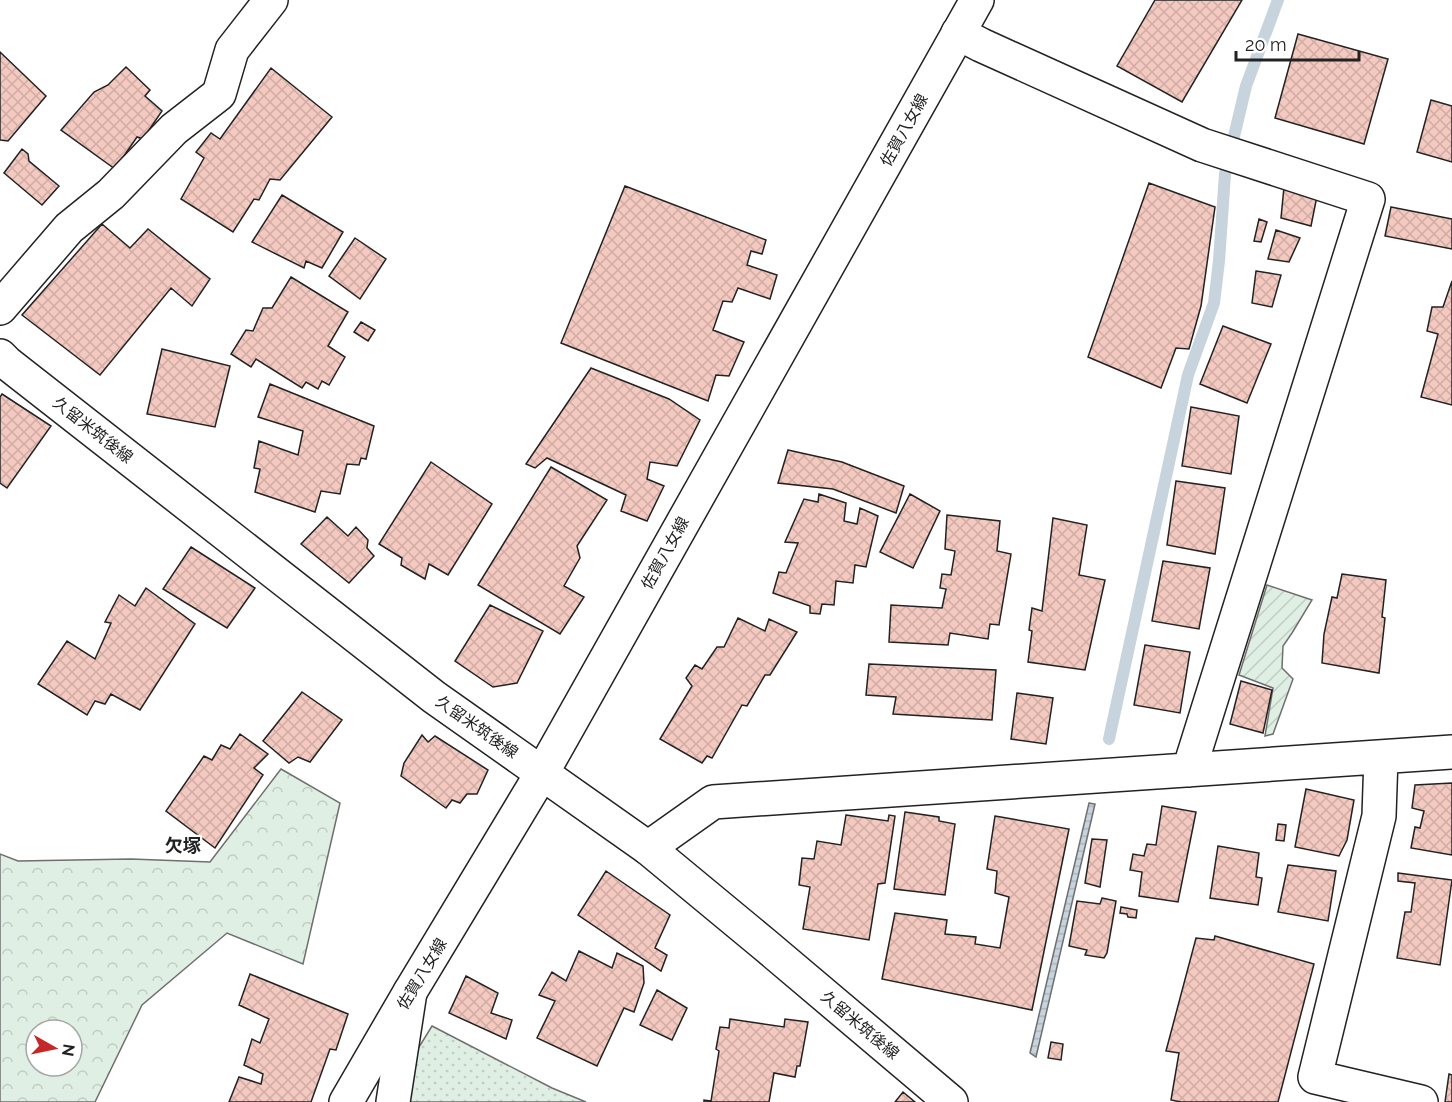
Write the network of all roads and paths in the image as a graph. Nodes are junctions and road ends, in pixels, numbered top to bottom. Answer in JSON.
{"nodes":[{"id":1,"x":271,"y":0,"type":"edge"},
{"id":2,"x":977,"y":0,"type":"edge"},
{"id":3,"x":958,"y":33,"type":"junction"},
{"id":4,"x":0,"y":308,"type":"edge"},
{"id":5,"x":2,"y":363,"type":"edge"},
{"id":6,"x":1452,"y":752,"type":"edge"},
{"id":7,"x":1381,"y":757,"type":"junction"},
{"id":8,"x":1189,"y":770,"type":"junction"},
{"id":9,"x":542,"y":773,"type":"junction"},
{"id":10,"x":648,"y":848,"type":"junction"},
{"id":11,"x":410,"y":992,"type":"junction"},
{"id":12,"x":346,"y":1102,"type":"edge"},
{"id":13,"x":393,"y":1102,"type":"edge"},
{"id":14,"x":951,"y":1102,"type":"edge"},
{"id":15,"x":1421,"y":1102,"type":"edge"}],
"edges":[{"from":1,"to":4,"type":"street"},
{"from":2,"to":3,"type":"street","name":"佐賀八女線"},
{"from":3,"to":8,"type":"street"},
{"from":3,"to":9,"type":"street","name":"佐賀八女線"},
{"from":5,"to":9,"type":"street","name":"久留米筑後線"},
{"from":6,"to":7,"type":"street"},
{"from":7,"to":8,"type":"street"},
{"from":7,"to":15,"type":"street"},
{"from":8,"to":10,"type":"street"},
{"from":9,"to":10,"type":"street","name":"久留米筑後線"},
{"from":9,"to":11,"type":"street","name":"佐賀八女線"},
{"from":10,"to":14,"type":"street","name":"久留米筑後線"},
{"from":11,"to":12,"type":"street","name":"佐賀八女線"},
{"from":11,"to":13,"type":"street"}]}
